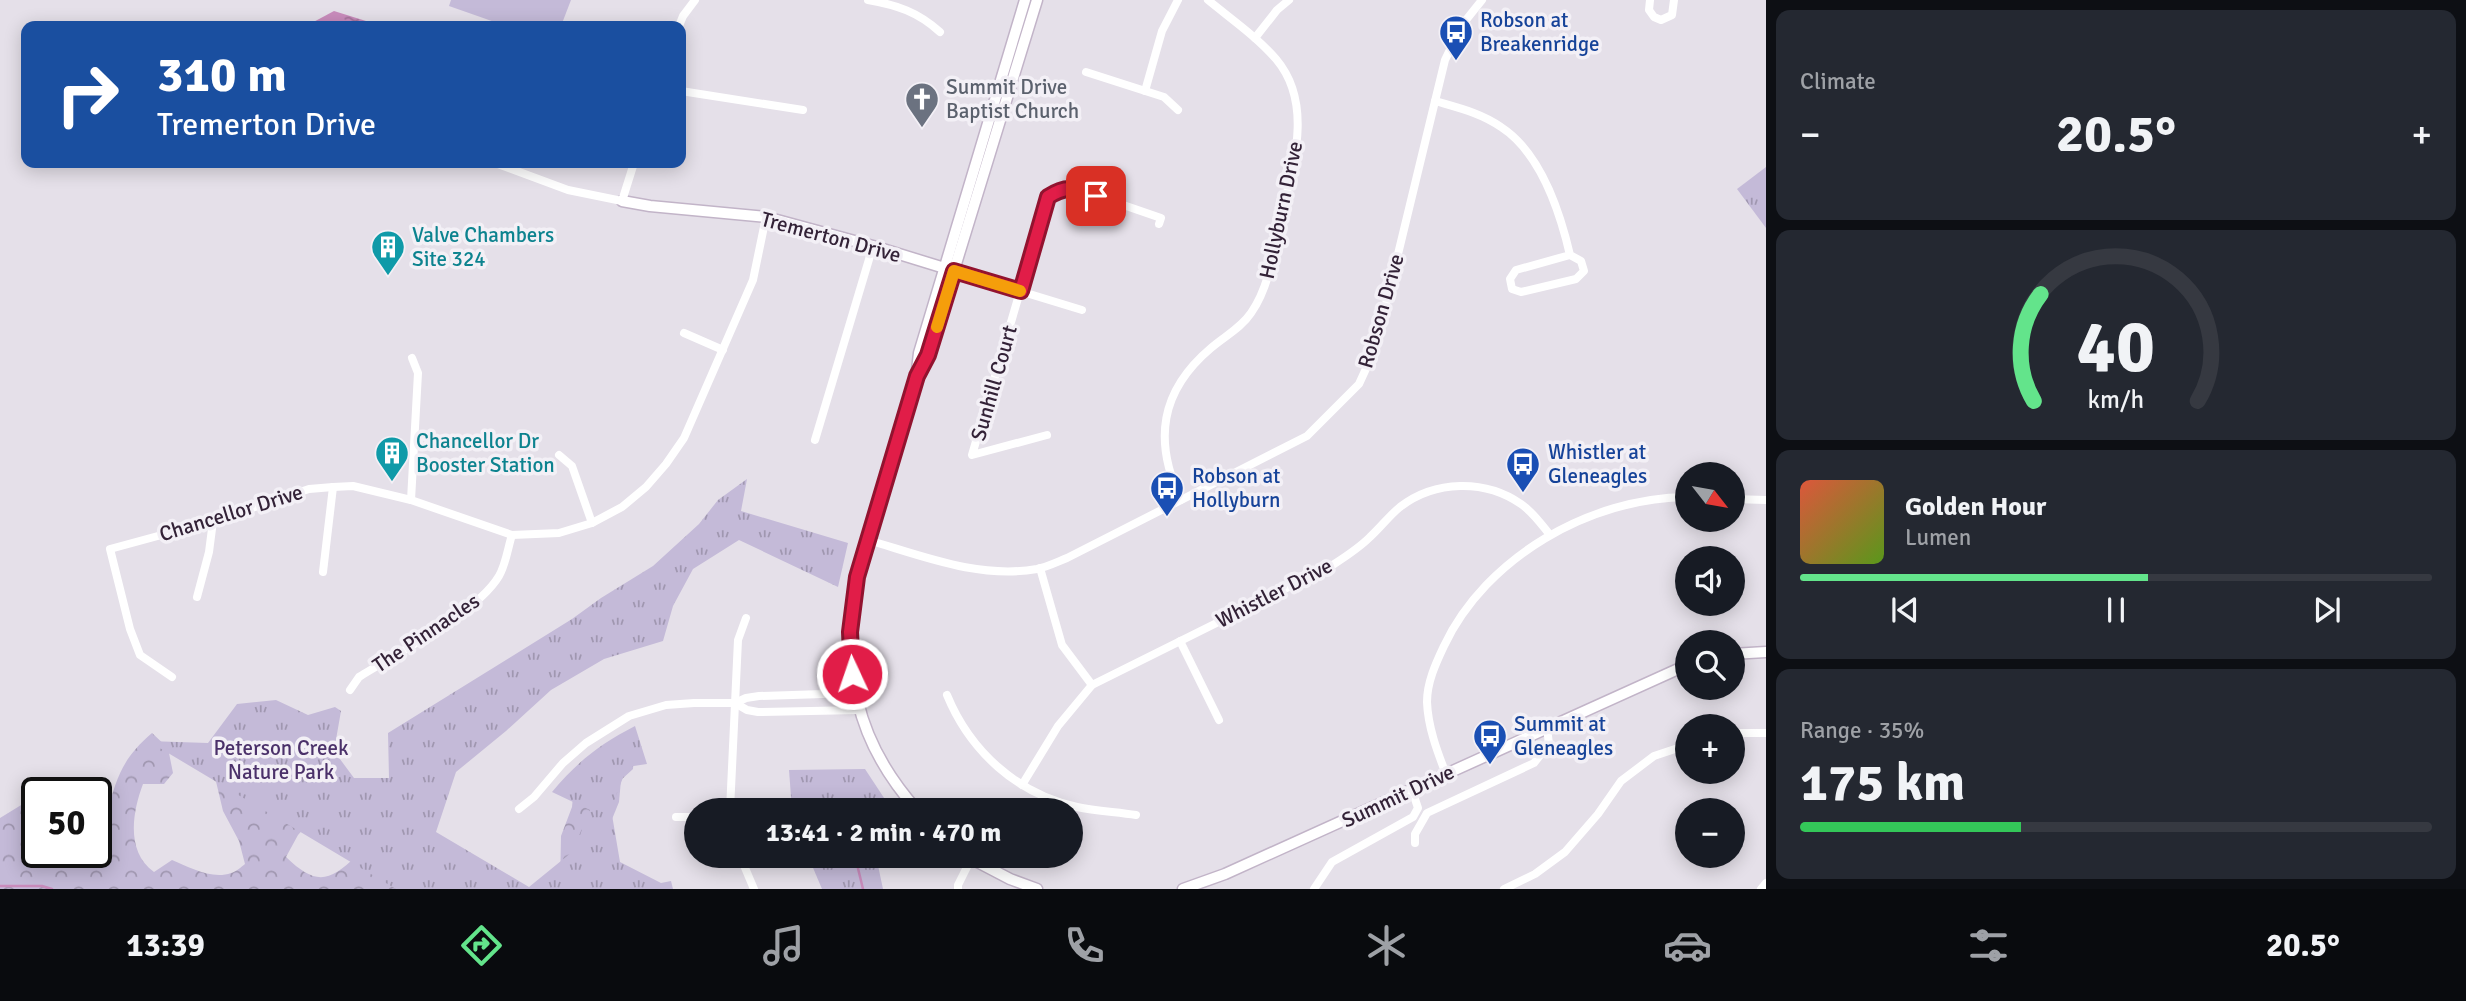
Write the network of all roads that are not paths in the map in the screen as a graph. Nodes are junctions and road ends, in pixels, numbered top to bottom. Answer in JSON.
{"nodes":[{"id":1,"x":695,"y":0,"type":"edge"},
{"id":2,"x":868,"y":0,"type":"edge"},
{"id":3,"x":1026,"y":0,"type":"edge"},
{"id":4,"x":1037,"y":0,"type":"edge"},
{"id":5,"x":1178,"y":0,"type":"edge"},
{"id":6,"x":1208,"y":0,"type":"edge"},
{"id":7,"x":1289,"y":0,"type":"edge"},
{"id":8,"x":1482,"y":0,"type":"edge"},
{"id":9,"x":1648,"y":0,"type":"edge"},
{"id":10,"x":1674,"y":0,"type":"edge"},
{"id":11,"x":681,"y":21,"type":"edge"},
{"id":12,"x":940,"y":32,"type":"dead end"},
{"id":13,"x":1255,"y":38,"type":"junction"},
{"id":14,"x":1086,"y":72,"type":"dead end"},
{"id":15,"x":1145,"y":91,"type":"junction"},
{"id":16,"x":686,"y":92,"type":"edge"},
{"id":17,"x":1435,"y":101,"type":"junction"},
{"id":18,"x":803,"y":110,"type":"dead end"},
{"id":19,"x":1178,"y":110,"type":"dead end"},
{"id":20,"x":509,"y":168,"type":"edge"},
{"id":21,"x":632,"y":168,"type":"edge"},
{"id":22,"x":622,"y":201,"type":"junction"},
{"id":23,"x":766,"y":217,"type":"junction"},
{"id":24,"x":1159,"y":224,"type":"dead end"},
{"id":25,"x":873,"y":246,"type":"junction"},
{"id":26,"x":1570,"y":255,"type":"junction"},
{"id":27,"x":949,"y":270,"type":"junction"},
{"id":28,"x":1021,"y":291,"type":"junction"},
{"id":29,"x":1082,"y":310,"type":"dead end"},
{"id":30,"x":684,"y":333,"type":"dead end"},
{"id":31,"x":723,"y":350,"type":"junction"},
{"id":32,"x":412,"y":358,"type":"dead end"},
{"id":33,"x":1046,"y":435,"type":"dead end"},
{"id":34,"x":815,"y":440,"type":"dead end"},
{"id":35,"x":559,"y":456,"type":"dead end"},
{"id":36,"x":333,"y":487,"type":"junction"},
{"id":37,"x":1675,"y":497,"type":"edge"},
{"id":38,"x":1745,"y":499,"type":"edge"},
{"id":39,"x":411,"y":500,"type":"junction"},
{"id":40,"x":1181,"y":500,"type":"junction"},
{"id":41,"x":1766,"y":500,"type":"edge"},
{"id":42,"x":213,"y":521,"type":"junction"},
{"id":43,"x":592,"y":523,"type":"junction"},
{"id":44,"x":512,"y":535,"type":"junction"},
{"id":45,"x":1550,"y":535,"type":"junction"},
{"id":46,"x":868,"y":540,"type":"junction"},
{"id":47,"x":1040,"y":568,"type":"junction"},
{"id":48,"x":323,"y":572,"type":"dead end"},
{"id":49,"x":197,"y":597,"type":"dead end"},
{"id":50,"x":746,"y":618,"type":"dead end"},
{"id":51,"x":1180,"y":641,"type":"junction"},
{"id":52,"x":1766,"y":652,"type":"edge"},
{"id":53,"x":1745,"y":653,"type":"edge"},
{"id":54,"x":1675,"y":670,"type":"edge"},
{"id":55,"x":172,"y":677,"type":"dead end"},
{"id":56,"x":1092,"y":685,"type":"junction"},
{"id":57,"x":854,"y":689,"type":"junction"},
{"id":58,"x":350,"y":690,"type":"dead end"},
{"id":59,"x":947,"y":695,"type":"dead end"},
{"id":60,"x":735,"y":703,"type":"junction"},
{"id":61,"x":859,"y":710,"type":"junction"},
{"id":62,"x":1219,"y":720,"type":"dead end"},
{"id":63,"x":1547,"y":728,"type":"junction"},
{"id":64,"x":1745,"y":733,"type":"edge"},
{"id":65,"x":1766,"y":733,"type":"edge"},
{"id":66,"x":1675,"y":749,"type":"edge"},
{"id":67,"x":1446,"y":774,"type":"junction"},
{"id":68,"x":1022,"y":785,"type":"junction"},
{"id":69,"x":1412,"y":790,"type":"junction"},
{"id":70,"x":731,"y":798,"type":"edge"},
{"id":71,"x":907,"y":798,"type":"edge"},
{"id":72,"x":519,"y":809,"type":"dead end"},
{"id":73,"x":1136,"y":815,"type":"dead end"},
{"id":74,"x":676,"y":817,"type":"dead end"},
{"id":75,"x":684,"y":817,"type":"edge"},
{"id":76,"x":1415,"y":844,"type":"dead end"},
{"id":77,"x":745,"y":868,"type":"edge"},
{"id":78,"x":964,"y":868,"type":"edge"},
{"id":79,"x":990,"y":868,"type":"edge"},
{"id":80,"x":1766,"y":883,"type":"edge"},
{"id":81,"x":754,"y":889,"type":"edge"},
{"id":82,"x":958,"y":889,"type":"edge"},
{"id":83,"x":1037,"y":889,"type":"edge"},
{"id":84,"x":1183,"y":889,"type":"edge"},
{"id":85,"x":1314,"y":889,"type":"edge"},
{"id":86,"x":1504,"y":889,"type":"edge"},
{"id":87,"x":1761,"y":889,"type":"edge"}],
"edges":[{"from":1,"to":11,"type":"street"},
{"from":2,"to":12,"type":"street"},
{"from":3,"to":27,"type":"main road"},
{"from":4,"to":27,"type":"main road"},
{"from":5,"to":15,"type":"street"},
{"from":6,"to":13,"type":"street","name":"Hollyburn Drive"},
{"from":7,"to":13,"type":"street"},
{"from":8,"to":17,"type":"street","name":"Robson Drive"},
{"from":9,"to":10,"type":"street"},
{"from":13,"to":40,"type":"street","name":"Hollyburn Drive"},
{"from":14,"to":15,"type":"street"},
{"from":15,"to":19,"type":"street"},
{"from":16,"to":18,"type":"street"},
{"from":17,"to":26,"type":"street"},
{"from":17,"to":40,"type":"street","name":"Robson Drive"},
{"from":20,"to":22,"type":"street","name":"Tremerton Drive"},
{"from":21,"to":22,"type":"street"},
{"from":22,"to":23,"type":"main road","name":"Tremerton Drive"},
{"from":23,"to":25,"type":"main road","name":"Tremerton Drive"},
{"from":23,"to":31,"type":"street","name":"Chancellor Drive"},
{"from":24,"to":28,"type":"street","name":"Sunhill Court"},
{"from":25,"to":27,"type":"main road","name":"Tremerton Drive"},
{"from":25,"to":34,"type":"street"},
{"from":26,"to":26,"type":"street"},
{"from":27,"to":28,"type":"street","name":"Tremerton Drive"},
{"from":27,"to":46,"type":"main road"},
{"from":28,"to":29,"type":"street","name":"Tremerton Drive"},
{"from":28,"to":33,"type":"street","name":"Sunhill Court"},
{"from":30,"to":31,"type":"street"},
{"from":31,"to":43,"type":"street","name":"Chancellor Drive"},
{"from":32,"to":39,"type":"street"},
{"from":35,"to":43,"type":"street"},
{"from":36,"to":39,"type":"street","name":"Chancellor Drive"},
{"from":36,"to":42,"type":"street","name":"Chancellor Drive"},
{"from":36,"to":48,"type":"street"},
{"from":37,"to":45,"type":"street"},
{"from":38,"to":41,"type":"street"},
{"from":39,"to":44,"type":"street","name":"Chancellor Drive"},
{"from":40,"to":47,"type":"street","name":"Robson Drive"},
{"from":42,"to":49,"type":"street"},
{"from":42,"to":55,"type":"street","name":"Chancellor Drive"},
{"from":43,"to":44,"type":"street","name":"Chancellor Drive"},
{"from":44,"to":58,"type":"street","name":"The Pinnacles"},
{"from":45,"to":51,"type":"street","name":"Whistler Drive"},
{"from":45,"to":67,"type":"street"},
{"from":46,"to":47,"type":"street","name":"Robson Drive"},
{"from":46,"to":57,"type":"main road"},
{"from":47,"to":56,"type":"street"},
{"from":50,"to":60,"type":"street"},
{"from":51,"to":56,"type":"street","name":"Whistler Drive"},
{"from":51,"to":62,"type":"street"},
{"from":52,"to":53,"type":"main road"},
{"from":54,"to":63,"type":"main road","name":"Summit Drive"},
{"from":56,"to":68,"type":"street","name":"Whistler Drive"},
{"from":57,"to":60,"type":"street"},
{"from":57,"to":61,"type":"main road"},
{"from":59,"to":68,"type":"street"},
{"from":60,"to":61,"type":"street"},
{"from":60,"to":70,"type":"street"},
{"from":60,"to":72,"type":"street"},
{"from":61,"to":71,"type":"main road"},
{"from":63,"to":67,"type":"main road","name":"Summit Drive"},
{"from":63,"to":76,"type":"street"},
{"from":64,"to":65,"type":"street"},
{"from":66,"to":86,"type":"street"},
{"from":67,"to":69,"type":"main road","name":"Summit Drive"},
{"from":68,"to":73,"type":"street"},
{"from":69,"to":84,"type":"main road","name":"Summit Drive"},
{"from":69,"to":85,"type":"street"},
{"from":74,"to":75,"type":"street"},
{"from":77,"to":81,"type":"street"},
{"from":78,"to":82,"type":"street"},
{"from":79,"to":83,"type":"main road"},
{"from":80,"to":87,"type":"street"}]}
